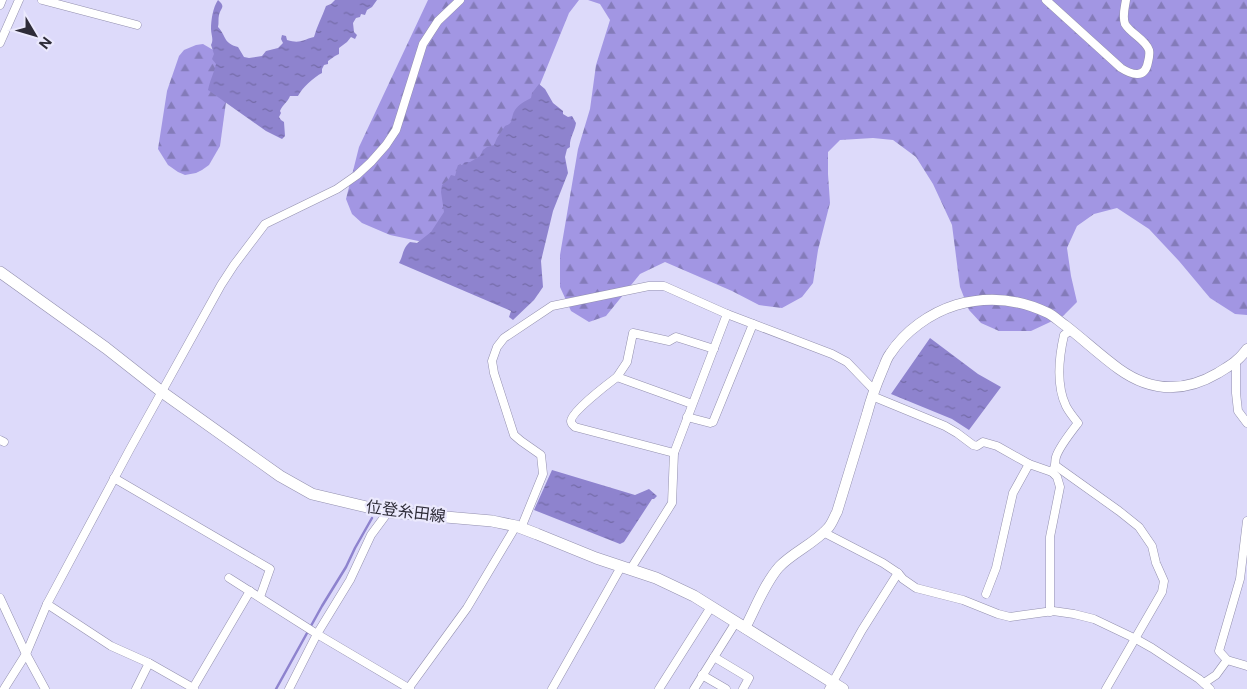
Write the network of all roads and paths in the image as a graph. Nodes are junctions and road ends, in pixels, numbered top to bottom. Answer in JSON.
{"nodes":[{"id":1,"x":2,"y":0,"type":"edge"},
{"id":2,"x":19,"y":0,"type":"edge"},
{"id":3,"x":42,"y":0,"type":"edge"},
{"id":4,"x":460,"y":0,"type":"edge"},
{"id":5,"x":1046,"y":0,"type":"edge"},
{"id":6,"x":1126,"y":0,"type":"edge"},
{"id":7,"x":0,"y":5,"type":"edge"},
{"id":8,"x":137,"y":25,"type":"dead end"},
{"id":9,"x":0,"y":43,"type":"edge"},
{"id":10,"x":0,"y":272,"type":"edge"},
{"id":11,"x":727,"y":314,"type":"junction"},
{"id":12,"x":753,"y":324,"type":"junction"},
{"id":13,"x":1071,"y":330,"type":"junction"},
{"id":14,"x":714,"y":349,"type":"junction"},
{"id":15,"x":1247,"y":349,"type":"edge"},
{"id":16,"x":1236,"y":361,"type":"junction"},
{"id":17,"x":617,"y":377,"type":"junction"},
{"id":18,"x":162,"y":392,"type":"junction"},
{"id":19,"x":873,"y":393,"type":"junction"},
{"id":20,"x":692,"y":404,"type":"junction"},
{"id":21,"x":687,"y":417,"type":"junction"},
{"id":22,"x":1247,"y":423,"type":"edge"},
{"id":23,"x":674,"y":453,"type":"junction"},
{"id":24,"x":1029,"y":464,"type":"junction"},
{"id":25,"x":1054,"y":469,"type":"junction"},
{"id":26,"x":114,"y":478,"type":"junction"},
{"id":27,"x":388,"y":512,"type":"junction"},
{"id":28,"x":1247,"y":521,"type":"edge"},
{"id":29,"x":519,"y":527,"type":"junction"},
{"id":30,"x":823,"y":532,"type":"junction"},
{"id":31,"x":625,"y":568,"type":"junction"},
{"id":32,"x":898,"y":573,"type":"junction"},
{"id":33,"x":229,"y":578,"type":"dead end"},
{"id":34,"x":250,"y":591,"type":"junction"},
{"id":35,"x":986,"y":594,"type":"dead end"},
{"id":36,"x":0,"y":598,"type":"edge"},
{"id":37,"x":260,"y":598,"type":"junction"},
{"id":38,"x":47,"y":604,"type":"junction"},
{"id":39,"x":711,"y":607,"type":"junction"},
{"id":40,"x":1050,"y":612,"type":"junction"},
{"id":41,"x":740,"y":625,"type":"junction"},
{"id":42,"x":317,"y":634,"type":"junction"},
{"id":43,"x":1136,"y":639,"type":"junction"},
{"id":44,"x":26,"y":654,"type":"junction"},
{"id":45,"x":714,"y":657,"type":"junction"},
{"id":46,"x":1226,"y":660,"type":"junction"},
{"id":47,"x":149,"y":663,"type":"junction"},
{"id":48,"x":1247,"y":666,"type":"edge"},
{"id":49,"x":702,"y":675,"type":"junction"},
{"id":50,"x":1204,"y":683,"type":"junction"},
{"id":51,"x":830,"y":686,"type":"edge"},
{"id":52,"x":4,"y":689,"type":"edge"},
{"id":53,"x":45,"y":689,"type":"edge"},
{"id":54,"x":136,"y":689,"type":"edge"},
{"id":55,"x":194,"y":689,"type":"edge"},
{"id":56,"x":289,"y":689,"type":"edge"},
{"id":57,"x":409,"y":689,"type":"edge"},
{"id":58,"x":552,"y":689,"type":"edge"},
{"id":59,"x":659,"y":689,"type":"edge"},
{"id":60,"x":694,"y":689,"type":"edge"},
{"id":61,"x":726,"y":689,"type":"edge"},
{"id":62,"x":743,"y":689,"type":"edge"},
{"id":63,"x":843,"y":689,"type":"edge"},
{"id":64,"x":1106,"y":689,"type":"edge"},
{"id":65,"x":1210,"y":689,"type":"edge"}],
"edges":[{"from":1,"to":7,"type":"street"},
{"from":2,"to":9,"type":"street"},
{"from":3,"to":8,"type":"street"},
{"from":4,"to":18,"type":"street"},
{"from":5,"to":6,"type":"street"},
{"from":10,"to":18,"type":"main road","name":"位登糸田線"},
{"from":11,"to":12,"type":"street"},
{"from":11,"to":14,"type":"street"},
{"from":11,"to":29,"type":"street"},
{"from":12,"to":19,"type":"street"},
{"from":12,"to":21,"type":"street"},
{"from":13,"to":16,"type":"street"},
{"from":13,"to":19,"type":"street"},
{"from":13,"to":25,"type":"street"},
{"from":14,"to":17,"type":"street"},
{"from":14,"to":20,"type":"street"},
{"from":15,"to":16,"type":"street"},
{"from":16,"to":22,"type":"street"},
{"from":17,"to":20,"type":"street"},
{"from":17,"to":23,"type":"street"},
{"from":18,"to":26,"type":"street"},
{"from":18,"to":27,"type":"main road","name":"位登糸田線"},
{"from":19,"to":24,"type":"street"},
{"from":19,"to":30,"type":"street"},
{"from":20,"to":21,"type":"street"},
{"from":21,"to":23,"type":"street"},
{"from":23,"to":31,"type":"street"},
{"from":24,"to":25,"type":"street"},
{"from":24,"to":35,"type":"street"},
{"from":25,"to":40,"type":"street"},
{"from":25,"to":43,"type":"street"},
{"from":26,"to":37,"type":"street"},
{"from":26,"to":38,"type":"street"},
{"from":27,"to":29,"type":"main road","name":"位登糸田線"},
{"from":27,"to":42,"type":"street"},
{"from":28,"to":46,"type":"street"},
{"from":29,"to":31,"type":"main road","name":"位登糸田線"},
{"from":29,"to":57,"type":"street"},
{"from":30,"to":32,"type":"street"},
{"from":30,"to":41,"type":"street"},
{"from":31,"to":39,"type":"main road","name":"位登糸田線"},
{"from":31,"to":58,"type":"street"},
{"from":32,"to":40,"type":"street"},
{"from":32,"to":51,"type":"street"},
{"from":33,"to":34,"type":"street"},
{"from":34,"to":37,"type":"street"},
{"from":34,"to":55,"type":"street"},
{"from":36,"to":44,"type":"street"},
{"from":37,"to":42,"type":"street"},
{"from":38,"to":44,"type":"street"},
{"from":38,"to":47,"type":"street"},
{"from":39,"to":41,"type":"main road","name":"位登糸田線"},
{"from":39,"to":59,"type":"street"},
{"from":40,"to":43,"type":"street"},
{"from":41,"to":45,"type":"street"},
{"from":41,"to":51,"type":"main road","name":"位登糸田線"},
{"from":42,"to":56,"type":"street"},
{"from":42,"to":57,"type":"street"},
{"from":43,"to":50,"type":"street"},
{"from":43,"to":64,"type":"street"},
{"from":44,"to":52,"type":"street"},
{"from":44,"to":53,"type":"street"},
{"from":45,"to":49,"type":"street"},
{"from":45,"to":62,"type":"street"},
{"from":46,"to":48,"type":"street"},
{"from":46,"to":50,"type":"street"},
{"from":47,"to":54,"type":"street"},
{"from":47,"to":55,"type":"street"},
{"from":49,"to":60,"type":"street"},
{"from":49,"to":61,"type":"street"},
{"from":50,"to":65,"type":"street"},
{"from":51,"to":63,"type":"main road","name":"位登糸田線"}]}
